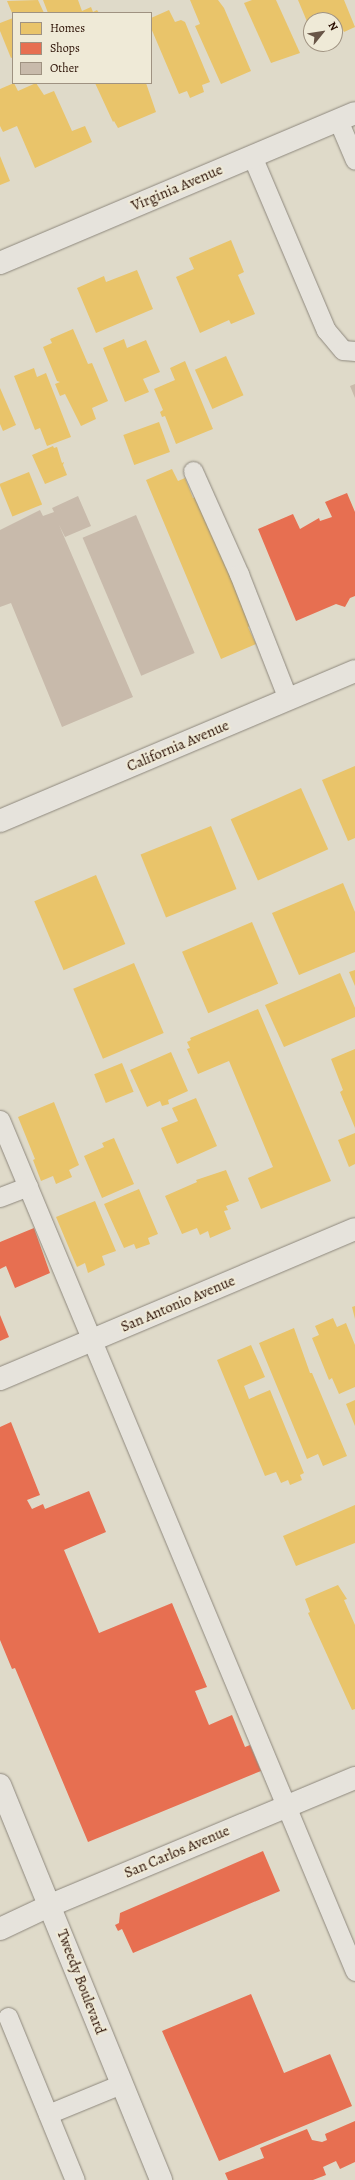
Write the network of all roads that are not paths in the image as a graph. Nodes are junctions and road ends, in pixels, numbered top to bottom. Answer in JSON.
{"nodes":[{"id":1,"x":347,"y":116,"type":"edge"},
{"id":2,"x":252,"y":156,"type":"junction"},
{"id":3,"x":355,"y":160,"type":"edge"},
{"id":4,"x":0,"y":263,"type":"edge"},
{"id":5,"x":355,"y":352,"type":"edge"},
{"id":6,"x":192,"y":471,"type":"dead end"},
{"id":7,"x":355,"y":671,"type":"edge"},
{"id":8,"x":288,"y":699,"type":"junction"},
{"id":9,"x":0,"y":822,"type":"edge"},
{"id":10,"x":0,"y":1120,"type":"edge"},
{"id":11,"x":28,"y":1186,"type":"junction"},
{"id":12,"x":0,"y":1197,"type":"edge"},
{"id":13,"x":355,"y":1228,"type":"edge"},
{"id":14,"x":92,"y":1341,"type":"junction"},
{"id":15,"x":0,"y":1380,"type":"edge"},
{"id":16,"x":355,"y":1778,"type":"edge"},
{"id":17,"x":0,"y":1785,"type":"edge"},
{"id":18,"x":287,"y":1807,"type":"junction"},
{"id":19,"x":51,"y":1905,"type":"junction"},
{"id":20,"x":0,"y":1929,"type":"edge"},
{"id":21,"x":355,"y":1971,"type":"edge"},
{"id":22,"x":8,"y":2017,"type":"dead end"},
{"id":23,"x":121,"y":2084,"type":"junction"},
{"id":24,"x":48,"y":2114,"type":"junction"},
{"id":25,"x":75,"y":2180,"type":"edge"},
{"id":26,"x":161,"y":2180,"type":"edge"}],
"edges":[{"from":1,"to":2,"type":"street","name":"Virginia Avenue"},
{"from":1,"to":3,"type":"lane"},
{"from":2,"to":4,"type":"street","name":"Virginia Avenue"},
{"from":2,"to":5,"type":"lane"},
{"from":6,"to":8,"type":"lane"},
{"from":7,"to":8,"type":"street","name":"California Avenue"},
{"from":8,"to":9,"type":"street","name":"California Avenue"},
{"from":10,"to":11,"type":"lane"},
{"from":11,"to":12,"type":"lane"},
{"from":11,"to":14,"type":"lane"},
{"from":13,"to":14,"type":"street","name":"San Antonio Avenue"},
{"from":14,"to":15,"type":"street","name":"San Antonio Avenue"},
{"from":14,"to":18,"type":"lane"},
{"from":16,"to":18,"type":"street","name":"San Carlos Avenue"},
{"from":17,"to":19,"type":"street","name":"Tweedy Boulevard"},
{"from":18,"to":19,"type":"street","name":"San Carlos Avenue"},
{"from":18,"to":21,"type":"lane"},
{"from":19,"to":20,"type":"street","name":"San Carlos Avenue"},
{"from":19,"to":23,"type":"street","name":"Tweedy Boulevard"},
{"from":22,"to":24,"type":"lane"},
{"from":23,"to":24,"type":"lane"},
{"from":23,"to":26,"type":"street","name":"Tweedy Boulevard"},
{"from":24,"to":25,"type":"lane"}]}
